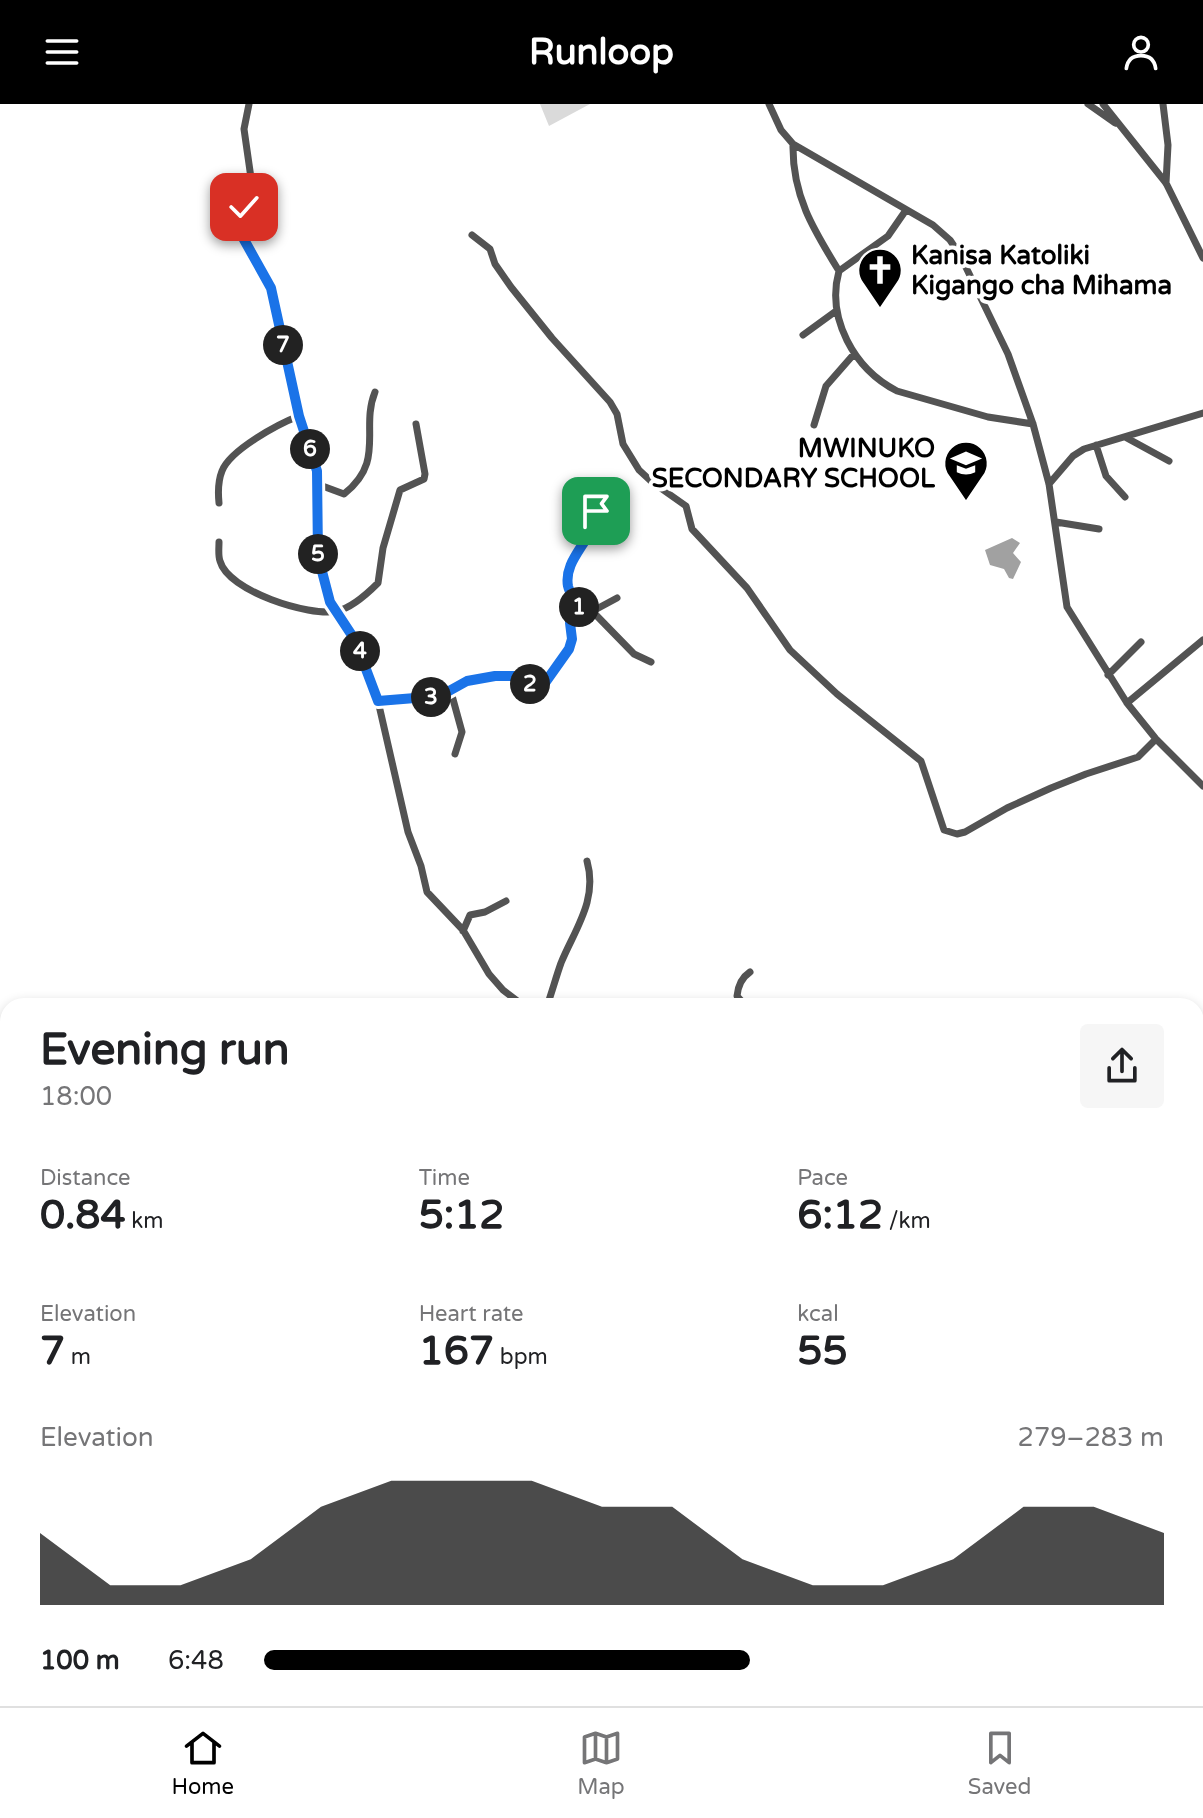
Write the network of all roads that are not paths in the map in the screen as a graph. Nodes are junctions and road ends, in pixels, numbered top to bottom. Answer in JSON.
{"nodes":[{"id":1,"x":249,"y":104,"type":"edge"},
{"id":2,"x":769,"y":104,"type":"edge"},
{"id":3,"x":1088,"y":104,"type":"edge"},
{"id":4,"x":1103,"y":104,"type":"edge"},
{"id":5,"x":1163,"y":104,"type":"edge"},
{"id":6,"x":1123,"y":129,"type":"junction"},
{"id":7,"x":793,"y":144,"type":"junction"},
{"id":8,"x":1166,"y":183,"type":"junction"},
{"id":9,"x":906,"y":210,"type":"junction"},
{"id":10,"x":472,"y":235,"type":"dead end"},
{"id":11,"x":1203,"y":258,"type":"edge"},
{"id":12,"x":839,"y":271,"type":"junction"},
{"id":13,"x":836,"y":311,"type":"junction"},
{"id":14,"x":803,"y":335,"type":"dead end"},
{"id":15,"x":854,"y":354,"type":"junction"},
{"id":16,"x":375,"y":392,"type":"dead end"},
{"id":17,"x":1203,"y":413,"type":"edge"},
{"id":18,"x":299,"y":416,"type":"junction"},
{"id":19,"x":416,"y":424,"type":"dead end"},
{"id":20,"x":1033,"y":424,"type":"junction"},
{"id":21,"x":814,"y":425,"type":"dead end"},
{"id":22,"x":1125,"y":437,"type":"junction"},
{"id":23,"x":1096,"y":445,"type":"junction"},
{"id":24,"x":1169,"y":461,"type":"dead end"},
{"id":25,"x":317,"y":484,"type":"junction"},
{"id":26,"x":1049,"y":484,"type":"junction"},
{"id":27,"x":590,"y":493,"type":"dead end"},
{"id":28,"x":1125,"y":497,"type":"dead end"},
{"id":29,"x":219,"y":503,"type":"dead end"},
{"id":30,"x":1056,"y":522,"type":"junction"},
{"id":31,"x":1099,"y":529,"type":"dead end"},
{"id":32,"x":219,"y":542,"type":"dead end"},
{"id":33,"x":617,"y":598,"type":"dead end"},
{"id":34,"x":335,"y":611,"type":"junction"},
{"id":35,"x":591,"y":612,"type":"junction"},
{"id":36,"x":579,"y":613,"type":"junction"},
{"id":37,"x":1203,"y":640,"type":"edge"},
{"id":38,"x":1141,"y":642,"type":"dead end"},
{"id":39,"x":651,"y":662,"type":"dead end"},
{"id":40,"x":1108,"y":675,"type":"junction"},
{"id":41,"x":451,"y":692,"type":"junction"},
{"id":42,"x":434,"y":697,"type":"junction"},
{"id":43,"x":378,"y":701,"type":"junction"},
{"id":44,"x":454,"y":703,"type":"junction"},
{"id":45,"x":1127,"y":703,"type":"junction"},
{"id":46,"x":1156,"y":739,"type":"junction"},
{"id":47,"x":455,"y":754,"type":"dead end"},
{"id":48,"x":1202,"y":782,"type":"edge"},
{"id":49,"x":587,"y":861,"type":"dead end"},
{"id":50,"x":506,"y":901,"type":"dead end"},
{"id":51,"x":463,"y":931,"type":"junction"},
{"id":52,"x":750,"y":972,"type":"dead end"},
{"id":53,"x":514,"y":998,"type":"edge"},
{"id":54,"x":550,"y":998,"type":"edge"},
{"id":55,"x":739,"y":998,"type":"edge"}],
"edges":[{"from":1,"to":18,"type":"street"},
{"from":2,"to":7,"type":"street"},
{"from":3,"to":6,"type":"street"},
{"from":4,"to":6,"type":"street"},
{"from":5,"to":8,"type":"street"},
{"from":6,"to":8,"type":"street"},
{"from":7,"to":9,"type":"street"},
{"from":7,"to":12,"type":"street"},
{"from":8,"to":11,"type":"street"},
{"from":9,"to":12,"type":"street"},
{"from":9,"to":20,"type":"street"},
{"from":10,"to":46,"type":"street"},
{"from":12,"to":13,"type":"street"},
{"from":13,"to":14,"type":"street"},
{"from":13,"to":15,"type":"street"},
{"from":15,"to":20,"type":"street"},
{"from":15,"to":21,"type":"street"},
{"from":16,"to":25,"type":"street"},
{"from":17,"to":22,"type":"street"},
{"from":18,"to":25,"type":"street"},
{"from":18,"to":29,"type":"street"},
{"from":19,"to":34,"type":"street"},
{"from":20,"to":26,"type":"street"},
{"from":22,"to":23,"type":"street"},
{"from":22,"to":24,"type":"street"},
{"from":23,"to":26,"type":"street"},
{"from":23,"to":28,"type":"street"},
{"from":25,"to":34,"type":"street"},
{"from":26,"to":30,"type":"street"},
{"from":27,"to":36,"type":"street"},
{"from":30,"to":31,"type":"street"},
{"from":30,"to":40,"type":"street"},
{"from":32,"to":34,"type":"street"},
{"from":33,"to":35,"type":"street"},
{"from":34,"to":43,"type":"street"},
{"from":35,"to":36,"type":"street"},
{"from":35,"to":39,"type":"street"},
{"from":36,"to":41,"type":"street"},
{"from":37,"to":45,"type":"street"},
{"from":38,"to":40,"type":"street"},
{"from":40,"to":45,"type":"street"},
{"from":41,"to":42,"type":"street"},
{"from":41,"to":44,"type":"street"},
{"from":42,"to":43,"type":"street"},
{"from":42,"to":44,"type":"street"},
{"from":43,"to":51,"type":"street"},
{"from":44,"to":47,"type":"street"},
{"from":45,"to":46,"type":"street"},
{"from":46,"to":48,"type":"street"},
{"from":49,"to":54,"type":"street"},
{"from":50,"to":51,"type":"street"},
{"from":51,"to":53,"type":"street"},
{"from":52,"to":55,"type":"street"}]}
